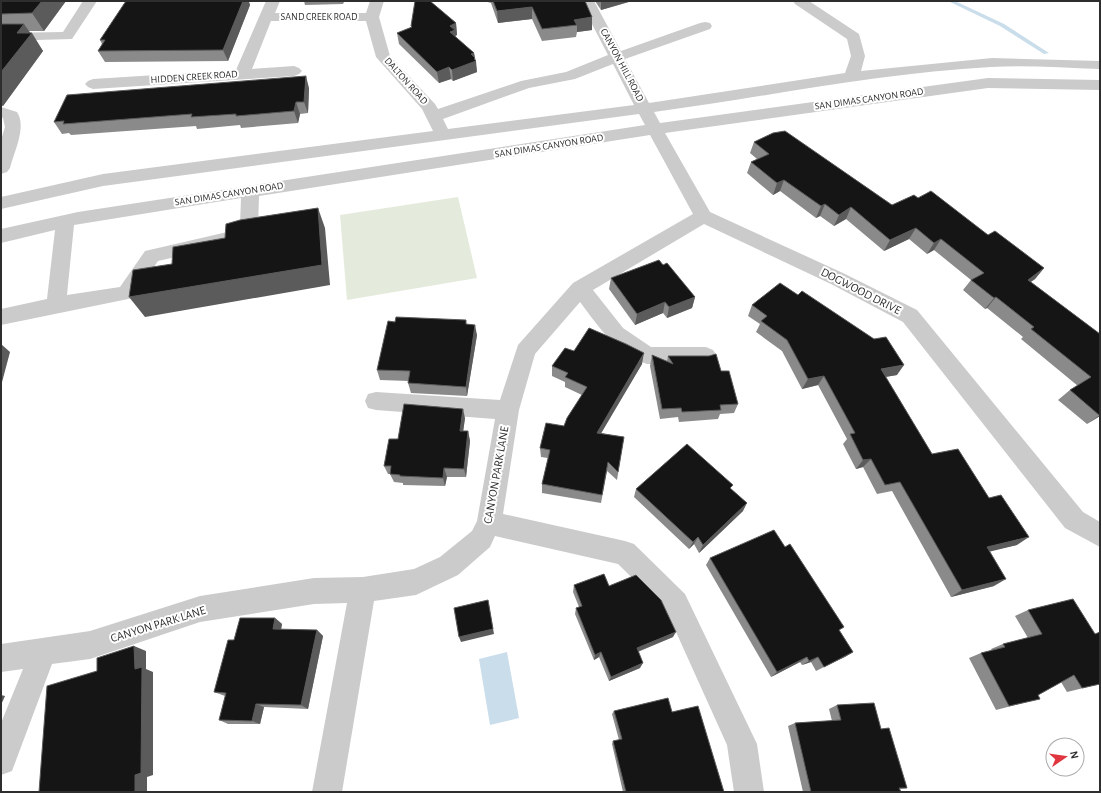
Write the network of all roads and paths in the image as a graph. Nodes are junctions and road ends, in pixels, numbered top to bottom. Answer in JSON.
{"nodes":[{"id":1,"x":90,"y":1,"type":"edge"},
{"id":2,"x":273,"y":1,"type":"edge"},
{"id":3,"x":377,"y":1,"type":"edge"},
{"id":4,"x":587,"y":1,"type":"edge"},
{"id":5,"x":800,"y":1,"type":"edge"},
{"id":6,"x":267,"y":17,"type":"junction"},
{"id":7,"x":372,"y":17,"type":"junction"},
{"id":8,"x":705,"y":26,"type":"dead end"},
{"id":9,"x":1,"y":37,"type":"edge"},
{"id":10,"x":618,"y":57,"type":"junction"},
{"id":11,"x":1100,"y":65,"type":"edge"},
{"id":12,"x":294,"y":71,"type":"dead end"},
{"id":13,"x":242,"y":74,"type":"junction"},
{"id":14,"x":852,"y":77,"type":"junction"},
{"id":15,"x":93,"y":84,"type":"dead end"},
{"id":16,"x":1100,"y":85,"type":"edge"},
{"id":17,"x":645,"y":108,"type":"junction"},
{"id":18,"x":1,"y":112,"type":"edge"},
{"id":19,"x":435,"y":116,"type":"junction"},
{"id":20,"x":655,"y":129,"type":"junction"},
{"id":21,"x":443,"y":136,"type":"junction"},
{"id":22,"x":1,"y":168,"type":"edge"},
{"id":23,"x":250,"y":191,"type":"junction"},
{"id":24,"x":1,"y":203,"type":"edge"},
{"id":25,"x":703,"y":216,"type":"junction"},
{"id":26,"x":65,"y":222,"type":"junction"},
{"id":27,"x":1,"y":236,"type":"edge"},
{"id":28,"x":580,"y":288,"type":"junction"},
{"id":29,"x":56,"y":305,"type":"junction"},
{"id":30,"x":1,"y":317,"type":"edge"},
{"id":31,"x":706,"y":356,"type":"edge"},
{"id":32,"x":376,"y":402,"type":"dead end"},
{"id":33,"x":508,"y":410,"type":"junction"},
{"id":34,"x":490,"y":523,"type":"junction"},
{"id":35,"x":1100,"y":535,"type":"edge"},
{"id":36,"x":363,"y":590,"type":"junction"},
{"id":37,"x":43,"y":652,"type":"junction"},
{"id":38,"x":1,"y":658,"type":"edge"},
{"id":39,"x":1,"y":760,"type":"edge"},
{"id":40,"x":327,"y":792,"type":"edge"},
{"id":41,"x":749,"y":792,"type":"edge"}],
"edges":[{"from":1,"to":9,"type":"street"},
{"from":2,"to":6,"type":"street"},
{"from":3,"to":7,"type":"street"},
{"from":4,"to":10,"type":"street","name":"CANYON HILL ROAD"},
{"from":5,"to":14,"type":"street"},
{"from":6,"to":7,"type":"street","name":"SAND CREEK ROAD"},
{"from":6,"to":13,"type":"street"},
{"from":7,"to":19,"type":"street","name":"DALTON ROAD"},
{"from":8,"to":10,"type":"street"},
{"from":10,"to":17,"type":"street","name":"CANYON HILL ROAD"},
{"from":10,"to":19,"type":"street"},
{"from":11,"to":14,"type":"street","name":"SAN DIMAS CANYON ROAD"},
{"from":12,"to":13,"type":"street","name":"HIDDEN CREEK ROAD"},
{"from":13,"to":15,"type":"street","name":"HIDDEN CREEK ROAD"},
{"from":14,"to":17,"type":"street","name":"SAN DIMAS CANYON ROAD"},
{"from":16,"to":20,"type":"street","name":"SAN DIMAS CANYON ROAD"},
{"from":17,"to":20,"type":"street","name":"CANYON HILL ROAD"},
{"from":17,"to":21,"type":"street","name":"SAN DIMAS CANYON ROAD"},
{"from":18,"to":22,"type":"street"},
{"from":19,"to":21,"type":"street","name":"DALTON ROAD"},
{"from":20,"to":23,"type":"street","name":"SAN DIMAS CANYON ROAD"},
{"from":20,"to":25,"type":"street"},
{"from":21,"to":24,"type":"street","name":"SAN DIMAS CANYON ROAD"},
{"from":23,"to":26,"type":"street","name":"SAN DIMAS CANYON ROAD"},
{"from":23,"to":29,"type":"street"},
{"from":25,"to":28,"type":"street","name":"CANYON PARK LANE"},
{"from":25,"to":35,"type":"street","name":"DOGWOOD DRIVE"},
{"from":26,"to":27,"type":"street","name":"SAN DIMAS CANYON ROAD"},
{"from":26,"to":29,"type":"street"},
{"from":28,"to":31,"type":"street"},
{"from":28,"to":33,"type":"street","name":"CANYON PARK LANE"},
{"from":29,"to":30,"type":"street"},
{"from":32,"to":33,"type":"street"},
{"from":33,"to":34,"type":"street","name":"CANYON PARK LANE"},
{"from":34,"to":36,"type":"street","name":"CANYON PARK LANE"},
{"from":34,"to":41,"type":"street"},
{"from":36,"to":37,"type":"street","name":"CANYON PARK LANE"},
{"from":36,"to":40,"type":"street"},
{"from":37,"to":38,"type":"street","name":"CANYON PARK LANE"},
{"from":37,"to":39,"type":"street"}]}
